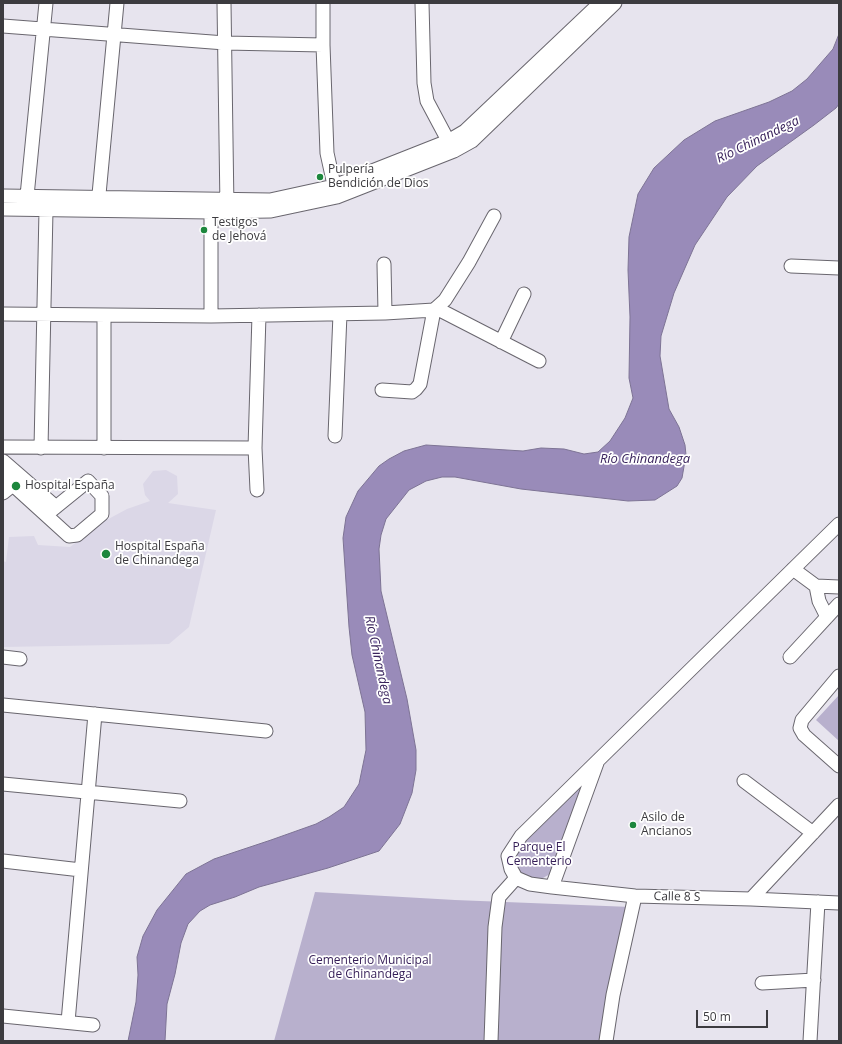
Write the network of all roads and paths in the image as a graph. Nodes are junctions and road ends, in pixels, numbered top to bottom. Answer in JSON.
{"nodes":[{"id":1,"x":46,"y":3,"type":"edge"},
{"id":2,"x":117,"y":3,"type":"edge"},
{"id":3,"x":224,"y":3,"type":"edge"},
{"id":4,"x":323,"y":3,"type":"edge"},
{"id":5,"x":422,"y":3,"type":"edge"},
{"id":6,"x":600,"y":3,"type":"edge"},
{"id":7,"x":615,"y":3,"type":"edge"},
{"id":8,"x":3,"y":26,"type":"edge"},
{"id":9,"x":44,"y":30,"type":"junction"},
{"id":10,"x":114,"y":35,"type":"junction"},
{"id":11,"x":225,"y":43,"type":"junction"},
{"id":12,"x":323,"y":46,"type":"junction"},
{"id":13,"x":451,"y":146,"type":"junction"},
{"id":14,"x":336,"y":191,"type":"junction"},
{"id":15,"x":3,"y":196,"type":"edge"},
{"id":16,"x":27,"y":196,"type":"junction"},
{"id":17,"x":98,"y":197,"type":"junction"},
{"id":18,"x":227,"y":205,"type":"junction"},
{"id":19,"x":211,"y":206,"type":"junction"},
{"id":20,"x":3,"y":209,"type":"edge"},
{"id":21,"x":46,"y":210,"type":"junction"},
{"id":22,"x":98,"y":211,"type":"junction"},
{"id":23,"x":494,"y":216,"type":"dead end"},
{"id":24,"x":384,"y":264,"type":"dead end"},
{"id":25,"x":792,"y":266,"type":"dead end"},
{"id":26,"x":839,"y":268,"type":"edge"},
{"id":27,"x":524,"y":294,"type":"dead end"},
{"id":28,"x":435,"y":309,"type":"junction"},
{"id":29,"x":385,"y":313,"type":"junction"},
{"id":30,"x":3,"y":314,"type":"edge"},
{"id":31,"x":340,"y":314,"type":"junction"},
{"id":32,"x":44,"y":315,"type":"junction"},
{"id":33,"x":259,"y":315,"type":"junction"},
{"id":34,"x":104,"y":316,"type":"junction"},
{"id":35,"x":211,"y":316,"type":"junction"},
{"id":36,"x":501,"y":342,"type":"junction"},
{"id":37,"x":539,"y":361,"type":"dead end"},
{"id":38,"x":382,"y":390,"type":"dead end"},
{"id":39,"x":335,"y":436,"type":"dead end"},
{"id":40,"x":3,"y":448,"type":"edge"},
{"id":41,"x":41,"y":448,"type":"junction"},
{"id":42,"x":104,"y":448,"type":"junction"},
{"id":43,"x":254,"y":448,"type":"junction"},
{"id":44,"x":3,"y":461,"type":"edge"},
{"id":45,"x":3,"y":476,"type":"edge"},
{"id":46,"x":8,"y":489,"type":"edge"},
{"id":47,"x":257,"y":490,"type":"dead end"},
{"id":48,"x":51,"y":511,"type":"junction"},
{"id":49,"x":839,"y":524,"type":"edge"},
{"id":50,"x":792,"y":569,"type":"junction"},
{"id":51,"x":816,"y":586,"type":"junction"},
{"id":52,"x":839,"y":587,"type":"edge"},
{"id":53,"x":839,"y":604,"type":"edge"},
{"id":54,"x":827,"y":618,"type":"junction"},
{"id":55,"x":3,"y":657,"type":"edge"},
{"id":56,"x":790,"y":657,"type":"dead end"},
{"id":57,"x":20,"y":659,"type":"dead end"},
{"id":58,"x":839,"y":676,"type":"edge"},
{"id":59,"x":3,"y":705,"type":"edge"},
{"id":60,"x":95,"y":714,"type":"junction"},
{"id":61,"x":266,"y":731,"type":"dead end"},
{"id":62,"x":598,"y":759,"type":"junction"},
{"id":63,"x":839,"y":766,"type":"edge"},
{"id":64,"x":744,"y":781,"type":"dead end"},
{"id":65,"x":3,"y":784,"type":"edge"},
{"id":66,"x":88,"y":792,"type":"junction"},
{"id":67,"x":180,"y":801,"type":"dead end"},
{"id":68,"x":839,"y":805,"type":"edge"},
{"id":69,"x":813,"y":833,"type":"junction"},
{"id":70,"x":3,"y":861,"type":"edge"},
{"id":71,"x":81,"y":870,"type":"junction"},
{"id":72,"x":516,"y":878,"type":"junction"},
{"id":73,"x":552,"y":887,"type":"junction"},
{"id":74,"x":635,"y":896,"type":"junction"},
{"id":75,"x":751,"y":899,"type":"junction"},
{"id":76,"x":837,"y":900,"type":"edge"},
{"id":77,"x":818,"y":902,"type":"junction"},
{"id":78,"x":814,"y":980,"type":"junction"},
{"id":79,"x":762,"y":983,"type":"dead end"},
{"id":80,"x":3,"y":1016,"type":"edge"},
{"id":81,"x":68,"y":1022,"type":"junction"},
{"id":82,"x":93,"y":1025,"type":"dead end"},
{"id":83,"x":491,"y":1041,"type":"edge"},
{"id":84,"x":606,"y":1041,"type":"edge"},
{"id":85,"x":810,"y":1041,"type":"edge"}],
"edges":[{"from":1,"to":9,"type":"street"},
{"from":2,"to":10,"type":"street"},
{"from":3,"to":11,"type":"street"},
{"from":4,"to":12,"type":"street"},
{"from":5,"to":13,"type":"street"},
{"from":6,"to":13,"type":"street"},
{"from":7,"to":13,"type":"street"},
{"from":8,"to":9,"type":"street"},
{"from":9,"to":10,"type":"street"},
{"from":9,"to":16,"type":"street"},
{"from":10,"to":11,"type":"street"},
{"from":10,"to":17,"type":"street"},
{"from":11,"to":12,"type":"street"},
{"from":11,"to":18,"type":"street"},
{"from":12,"to":14,"type":"street"},
{"from":13,"to":14,"type":"street"},
{"from":14,"to":18,"type":"street"},
{"from":15,"to":16,"type":"street"},
{"from":16,"to":17,"type":"street"},
{"from":17,"to":19,"type":"street"},
{"from":17,"to":22,"type":"street"},
{"from":18,"to":19,"type":"street"},
{"from":19,"to":22,"type":"street"},
{"from":19,"to":35,"type":"street"},
{"from":20,"to":21,"type":"street"},
{"from":21,"to":22,"type":"street"},
{"from":21,"to":32,"type":"street"},
{"from":23,"to":28,"type":"street"},
{"from":24,"to":29,"type":"street"},
{"from":25,"to":26,"type":"street"},
{"from":27,"to":36,"type":"street"},
{"from":28,"to":29,"type":"street"},
{"from":28,"to":36,"type":"street"},
{"from":28,"to":38,"type":"street"},
{"from":29,"to":31,"type":"street"},
{"from":30,"to":32,"type":"street"},
{"from":31,"to":33,"type":"street"},
{"from":31,"to":39,"type":"street"},
{"from":32,"to":34,"type":"street"},
{"from":32,"to":41,"type":"street"},
{"from":33,"to":35,"type":"street"},
{"from":33,"to":43,"type":"street"},
{"from":34,"to":35,"type":"street"},
{"from":34,"to":42,"type":"street"},
{"from":36,"to":37,"type":"street"},
{"from":40,"to":41,"type":"street"},
{"from":41,"to":42,"type":"street"},
{"from":42,"to":43,"type":"street"},
{"from":43,"to":47,"type":"street"},
{"from":44,"to":48,"type":"street"},
{"from":45,"to":46,"type":"street"},
{"from":46,"to":48,"type":"street"},
{"from":48,"to":48,"type":"street"},
{"from":49,"to":50,"type":"street"},
{"from":50,"to":51,"type":"street"},
{"from":50,"to":62,"type":"street"},
{"from":51,"to":52,"type":"street"},
{"from":51,"to":54,"type":"street"},
{"from":53,"to":54,"type":"street"},
{"from":54,"to":56,"type":"street"},
{"from":55,"to":57,"type":"street"},
{"from":58,"to":63,"type":"street"},
{"from":59,"to":60,"type":"street"},
{"from":60,"to":61,"type":"street"},
{"from":60,"to":66,"type":"street"},
{"from":62,"to":72,"type":"street"},
{"from":62,"to":73,"type":"street"},
{"from":64,"to":69,"type":"street"},
{"from":65,"to":66,"type":"street"},
{"from":66,"to":67,"type":"street"},
{"from":66,"to":71,"type":"street"},
{"from":68,"to":69,"type":"street"},
{"from":69,"to":75,"type":"street"},
{"from":70,"to":71,"type":"street"},
{"from":71,"to":81,"type":"street"},
{"from":72,"to":73,"type":"street","name":"Calle 8 S"},
{"from":72,"to":83,"type":"street"},
{"from":73,"to":74,"type":"street","name":"Calle 8 S"},
{"from":74,"to":75,"type":"street","name":"Calle 8 S"},
{"from":74,"to":84,"type":"street"},
{"from":75,"to":77,"type":"street","name":"Calle 8 S"},
{"from":76,"to":77,"type":"street","name":"Calle 8 S"},
{"from":77,"to":78,"type":"street"},
{"from":78,"to":79,"type":"street"},
{"from":78,"to":85,"type":"street"},
{"from":80,"to":81,"type":"street"},
{"from":81,"to":82,"type":"street"}]}
